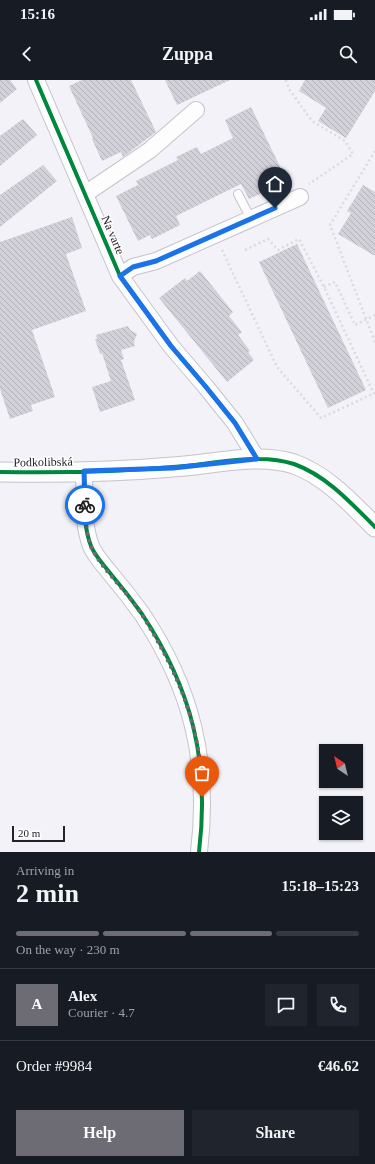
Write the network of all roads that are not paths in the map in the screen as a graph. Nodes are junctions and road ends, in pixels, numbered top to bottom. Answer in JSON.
{"nodes":[{"id":1,"x":36,"y":80,"type":"edge"},
{"id":2,"x":196,"y":110,"type":"dead end"},
{"id":3,"x":85,"y":194,"type":"junction"},
{"id":4,"x":238,"y":194,"type":"dead end"},
{"id":5,"x":300,"y":197,"type":"road end"},
{"id":6,"x":251,"y":219,"type":"junction"},
{"id":7,"x":120,"y":276,"type":"junction"},
{"id":8,"x":257,"y":459,"type":"junction"},
{"id":9,"x":84,"y":471,"type":"junction"},
{"id":10,"x":0,"y":472,"type":"edge"},
{"id":11,"x":375,"y":527,"type":"edge"},
{"id":12,"x":199,"y":852,"type":"edge"}],
"edges":[{"from":1,"to":3,"type":"street","name":"Na varte"},
{"from":2,"to":3,"type":"street"},
{"from":3,"to":7,"type":"street","name":"Na varte"},
{"from":4,"to":6,"type":"lane"},
{"from":5,"to":6,"type":"street"},
{"from":6,"to":7,"type":"street"},
{"from":7,"to":8,"type":"street","name":"Na varte"},
{"from":8,"to":9,"type":"street","name":"Podkolibská"},
{"from":8,"to":11,"type":"street","name":"Podkolibská"},
{"from":9,"to":10,"type":"street","name":"Podkolibská"},
{"from":9,"to":12,"type":"street"}]}
